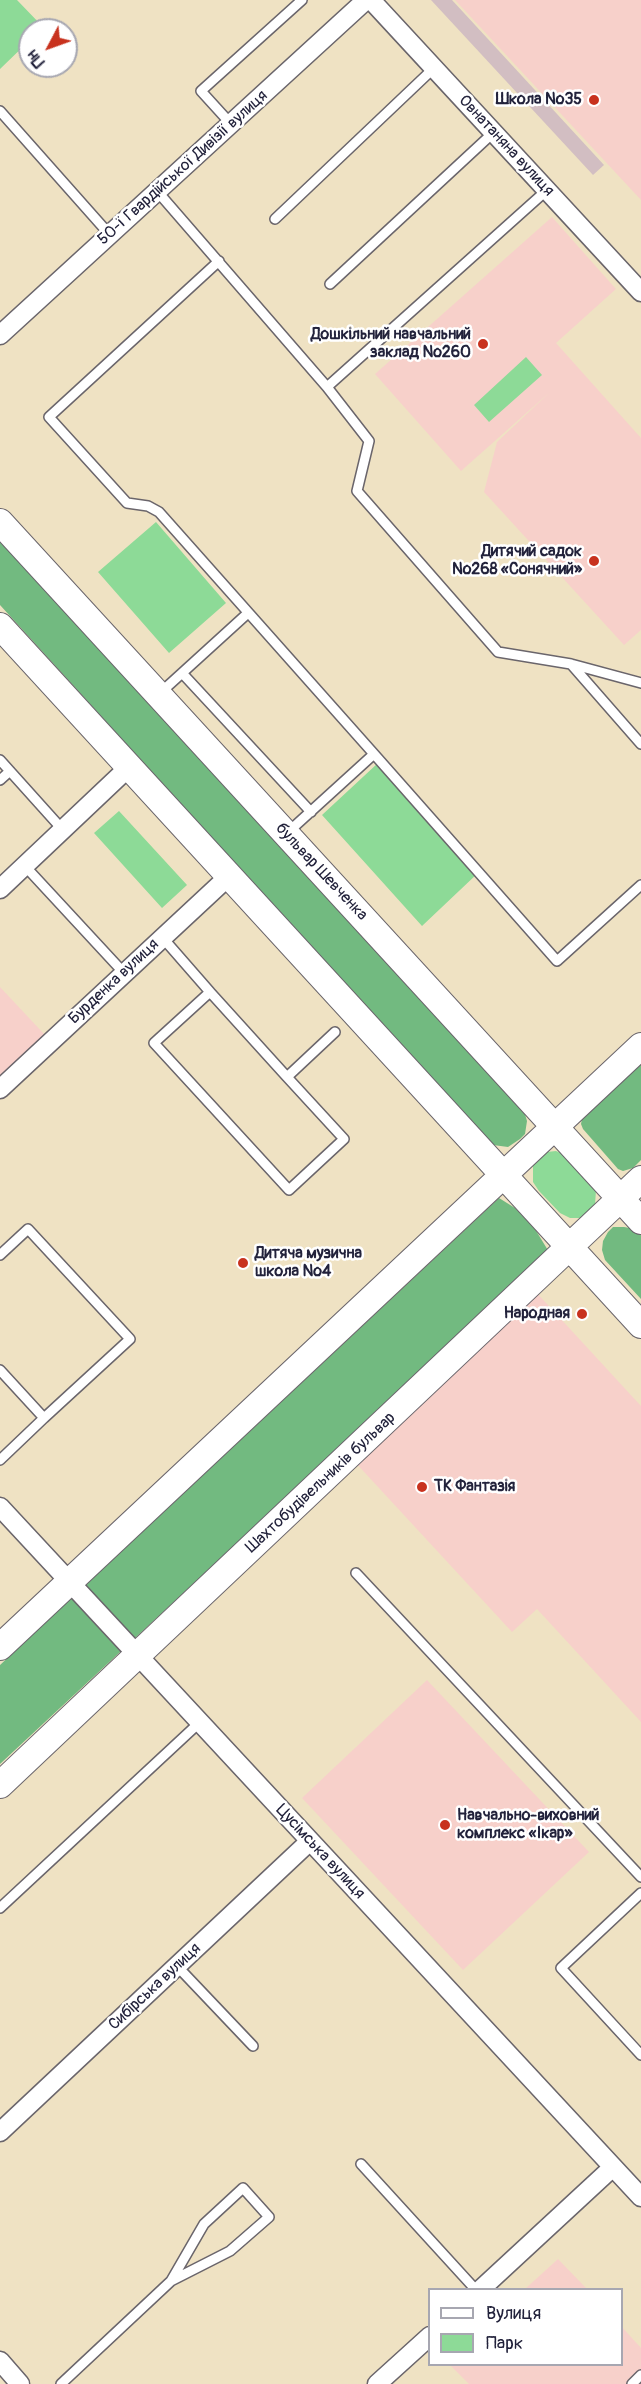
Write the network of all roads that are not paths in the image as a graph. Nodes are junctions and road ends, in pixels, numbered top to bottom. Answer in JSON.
{"nodes":[{"id":1,"x":302,"y":0,"type":"edge"},
{"id":2,"x":366,"y":0,"type":"edge"},
{"id":3,"x":371,"y":0,"type":"edge"},
{"id":4,"x":434,"y":68,"type":"junction"},
{"id":5,"x":0,"y":111,"type":"edge"},
{"id":6,"x":231,"y":124,"type":"junction"},
{"id":7,"x":494,"y":132,"type":"junction"},
{"id":8,"x":547,"y":190,"type":"junction"},
{"id":9,"x":157,"y":191,"type":"junction"},
{"id":10,"x":276,"y":219,"type":"dead end"},
{"id":11,"x":110,"y":235,"type":"junction"},
{"id":12,"x":219,"y":261,"type":"junction"},
{"id":13,"x":330,"y":284,"type":"dead end"},
{"id":14,"x":641,"y":292,"type":"edge"},
{"id":15,"x":5,"y":327,"type":"edge"},
{"id":16,"x":327,"y":387,"type":"junction"},
{"id":17,"x":0,"y":522,"type":"edge"},
{"id":18,"x":248,"y":613,"type":"junction"},
{"id":19,"x":0,"y":626,"type":"edge"},
{"id":20,"x":571,"y":664,"type":"junction"},
{"id":21,"x":182,"y":673,"type":"junction"},
{"id":22,"x":641,"y":683,"type":"edge"},
{"id":23,"x":158,"y":694,"type":"junction"},
{"id":24,"x":641,"y":744,"type":"edge"},
{"id":25,"x":374,"y":754,"type":"junction"},
{"id":26,"x":0,"y":760,"type":"edge"},
{"id":27,"x":129,"y":767,"type":"junction"},
{"id":28,"x":10,"y":771,"type":"junction"},
{"id":29,"x":0,"y":780,"type":"edge"},
{"id":30,"x":311,"y":812,"type":"junction"},
{"id":31,"x":62,"y":829,"type":"junction"},
{"id":32,"x":286,"y":834,"type":"junction"},
{"id":33,"x":24,"y":866,"type":"junction"},
{"id":34,"x":229,"y":876,"type":"junction"},
{"id":35,"x":641,"y":885,"type":"edge"},
{"id":36,"x":0,"y":889,"type":"edge"},
{"id":37,"x":162,"y":937,"type":"junction"},
{"id":38,"x":124,"y":973,"type":"junction"},
{"id":39,"x":210,"y":992,"type":"junction"},
{"id":40,"x":335,"y":1032,"type":"dead end"},
{"id":41,"x":641,"y":1046,"type":"edge"},
{"id":42,"x":287,"y":1077,"type":"junction"},
{"id":43,"x":0,"y":1089,"type":"edge"},
{"id":44,"x":555,"y":1126,"type":"junction"},
{"id":45,"x":503,"y":1176,"type":"junction"},
{"id":46,"x":641,"y":1179,"type":"edge"},
{"id":47,"x":621,"y":1199,"type":"junction"},
{"id":48,"x":641,"y":1221,"type":"edge"},
{"id":49,"x":570,"y":1248,"type":"junction"},
{"id":50,"x":0,"y":1254,"type":"edge"},
{"id":51,"x":641,"y":1325,"type":"edge"},
{"id":52,"x":0,"y":1370,"type":"edge"},
{"id":53,"x":44,"y":1418,"type":"junction"},
{"id":54,"x":0,"y":1460,"type":"edge"},
{"id":55,"x":0,"y":1506,"type":"edge"},
{"id":56,"x":356,"y":1574,"type":"dead end"},
{"id":57,"x":69,"y":1582,"type":"junction"},
{"id":58,"x":0,"y":1647,"type":"edge"},
{"id":59,"x":138,"y":1656,"type":"junction"},
{"id":60,"x":199,"y":1723,"type":"junction"},
{"id":61,"x":0,"y":1785,"type":"edge"},
{"id":62,"x":310,"y":1841,"type":"junction"},
{"id":63,"x":641,"y":1877,"type":"edge"},
{"id":64,"x":641,"y":1893,"type":"edge"},
{"id":65,"x":0,"y":1908,"type":"edge"},
{"id":66,"x":177,"y":1966,"type":"junction"},
{"id":67,"x":253,"y":2046,"type":"dead end"},
{"id":68,"x":641,"y":2055,"type":"edge"},
{"id":69,"x":0,"y":2132,"type":"edge"},
{"id":70,"x":361,"y":2164,"type":"dead end"},
{"id":71,"x":613,"y":2166,"type":"junction"},
{"id":72,"x":641,"y":2197,"type":"edge"},
{"id":73,"x":171,"y":2281,"type":"junction"},
{"id":74,"x":477,"y":2288,"type":"edge"},
{"id":75,"x":479,"y":2288,"type":"edge"},
{"id":76,"x":428,"y":2337,"type":"edge"},
{"id":77,"x":0,"y":2361,"type":"edge"},
{"id":78,"x":641,"y":2375,"type":"edge"},
{"id":79,"x":20,"y":2384,"type":"edge"},
{"id":80,"x":61,"y":2384,"type":"edge"},
{"id":81,"x":377,"y":2384,"type":"edge"},
{"id":82,"x":632,"y":2384,"type":"edge"}],
"edges":[{"from":1,"to":6,"type":"lane"},
{"from":2,"to":6,"type":"street","name":"50-ї Гвардійської Дивізії вулиця"},
{"from":3,"to":4,"type":"street","name":"Овнатаняна вулиця"},
{"from":4,"to":7,"type":"street","name":"Овнатаняна вулиця"},
{"from":4,"to":10,"type":"lane"},
{"from":5,"to":11,"type":"lane"},
{"from":6,"to":9,"type":"street","name":"50-ї Гвардійської Дивізії вулиця"},
{"from":7,"to":8,"type":"street","name":"Овнатаняна вулиця"},
{"from":7,"to":13,"type":"lane"},
{"from":8,"to":14,"type":"street","name":"Овнатаняна вулиця"},
{"from":8,"to":16,"type":"lane"},
{"from":9,"to":11,"type":"street","name":"50-ї Гвардійської Дивізії вулиця"},
{"from":9,"to":12,"type":"lane"},
{"from":11,"to":15,"type":"street","name":"50-ї Гвардійської Дивізії вулиця"},
{"from":12,"to":16,"type":"lane"},
{"from":12,"to":18,"type":"lane"},
{"from":16,"to":20,"type":"lane"},
{"from":17,"to":23,"type":"main road","name":"бульвар Шевченка"},
{"from":18,"to":21,"type":"lane"},
{"from":18,"to":25,"type":"lane"},
{"from":19,"to":27,"type":"main road"},
{"from":20,"to":22,"type":"lane"},
{"from":20,"to":24,"type":"lane"},
{"from":21,"to":23,"type":"lane"},
{"from":21,"to":30,"type":"lane"},
{"from":23,"to":32,"type":"main road","name":"бульвар Шевченка"},
{"from":25,"to":30,"type":"lane"},
{"from":25,"to":35,"type":"lane"},
{"from":26,"to":28,"type":"lane"},
{"from":27,"to":31,"type":"street"},
{"from":27,"to":34,"type":"main road"},
{"from":28,"to":29,"type":"lane"},
{"from":28,"to":31,"type":"lane"},
{"from":30,"to":32,"type":"lane"},
{"from":31,"to":33,"type":"street"},
{"from":32,"to":44,"type":"main road","name":"бульвар Шевченка"},
{"from":33,"to":36,"type":"street"},
{"from":33,"to":38,"type":"lane"},
{"from":34,"to":37,"type":"street","name":"Бурденка вулиця"},
{"from":34,"to":45,"type":"main road"},
{"from":37,"to":38,"type":"street","name":"Бурденка вулиця"},
{"from":37,"to":39,"type":"lane"},
{"from":38,"to":43,"type":"street","name":"Бурденка вулиця"},
{"from":39,"to":42,"type":"lane"},
{"from":39,"to":42,"type":"lane"},
{"from":40,"to":42,"type":"lane"},
{"from":41,"to":44,"type":"main road"},
{"from":44,"to":45,"type":"main road"},
{"from":44,"to":47,"type":"main road","name":"бульвар Шевченка"},
{"from":45,"to":49,"type":"main road"},
{"from":45,"to":57,"type":"main road"},
{"from":46,"to":47,"type":"main road","name":"Шахтобудівельників бульвар"},
{"from":47,"to":48,"type":"main road","name":"бульвар Шевченка"},
{"from":47,"to":49,"type":"main road","name":"Шахтобудівельників бульвар"},
{"from":49,"to":51,"type":"main road"},
{"from":49,"to":59,"type":"main road","name":"Шахтобудівельників бульвар"},
{"from":50,"to":53,"type":"lane"},
{"from":52,"to":53,"type":"lane"},
{"from":53,"to":54,"type":"lane"},
{"from":55,"to":57,"type":"street","name":"Цусімська вулиця"},
{"from":56,"to":63,"type":"lane"},
{"from":57,"to":58,"type":"main road"},
{"from":57,"to":59,"type":"street","name":"Цусімська вулиця"},
{"from":59,"to":60,"type":"street","name":"Цусімська вулиця"},
{"from":59,"to":61,"type":"main road","name":"Шахтобудівельників бульвар"},
{"from":60,"to":62,"type":"street","name":"Цусімська вулиця"},
{"from":60,"to":65,"type":"lane"},
{"from":62,"to":66,"type":"street","name":"Сибірська вулиця"},
{"from":62,"to":71,"type":"street","name":"Цусімська вулиця"},
{"from":64,"to":68,"type":"lane"},
{"from":66,"to":67,"type":"lane"},
{"from":66,"to":69,"type":"street","name":"Сибірська вулиця"},
{"from":70,"to":74,"type":"lane"},
{"from":71,"to":72,"type":"street","name":"Цусімська вулиця"},
{"from":71,"to":75,"type":"street"},
{"from":73,"to":73,"type":"lane"},
{"from":73,"to":80,"type":"lane"},
{"from":76,"to":81,"type":"street"},
{"from":77,"to":79,"type":"street"},
{"from":78,"to":82,"type":"lane"}]}
